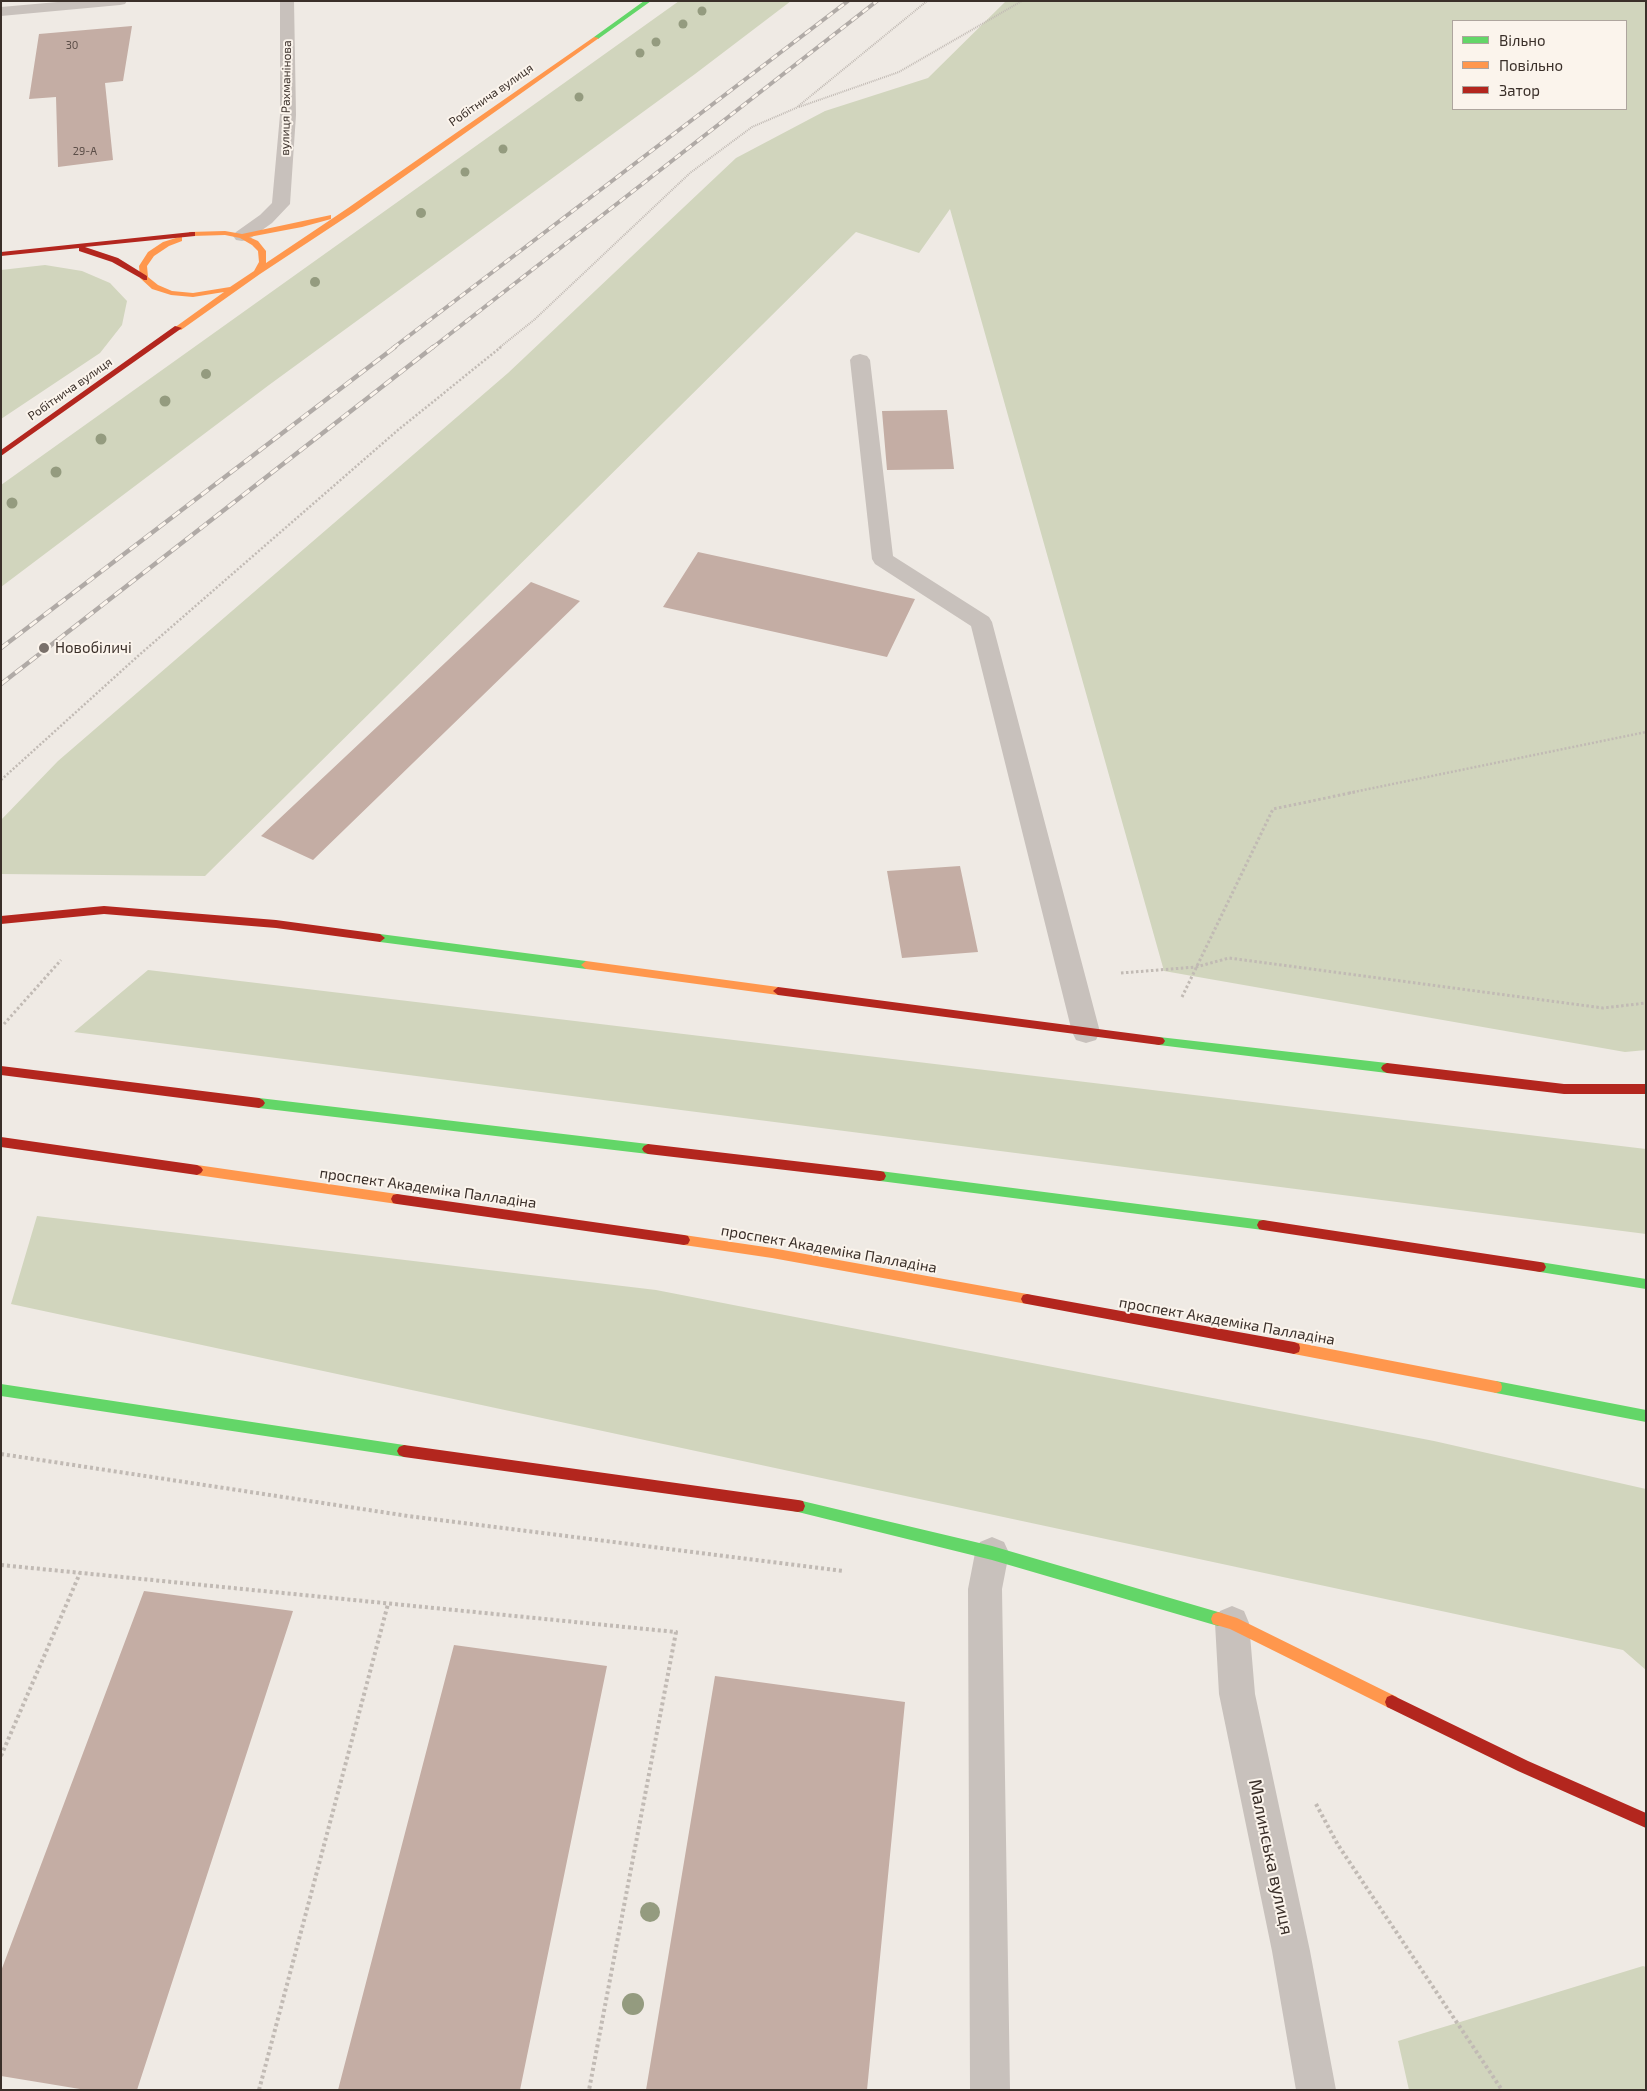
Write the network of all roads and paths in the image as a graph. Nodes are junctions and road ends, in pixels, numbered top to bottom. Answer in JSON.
{"nodes":[{"id":1,"x":120,"y":1,"type":"edge"},
{"id":2,"x":287,"y":1,"type":"edge"},
{"id":3,"x":648,"y":1,"type":"edge"},
{"id":4,"x":928,"y":1,"type":"edge"},
{"id":5,"x":1022,"y":1,"type":"edge"},
{"id":6,"x":1135,"y":1,"type":"edge"},
{"id":7,"x":1402,"y":1,"type":"edge"},
{"id":8,"x":1,"y":12,"type":"edge"},
{"id":9,"x":796,"y":108,"type":"junction"},
{"id":10,"x":351,"y":210,"type":"junction"},
{"id":11,"x":187,"y":236,"type":"junction"},
{"id":12,"x":242,"y":236,"type":"junction"},
{"id":13,"x":72,"y":246,"type":"junction"},
{"id":14,"x":1,"y":254,"type":"edge"},
{"id":15,"x":258,"y":272,"type":"junction"},
{"id":16,"x":144,"y":278,"type":"junction"},
{"id":17,"x":242,"y":283,"type":"junction"},
{"id":18,"x":155,"y":287,"type":"junction"},
{"id":19,"x":161,"y":302,"type":"dead end"},
{"id":20,"x":162,"y":325,"type":"dead end"},
{"id":21,"x":154,"y":345,"type":"junction"},
{"id":22,"x":860,"y":360,"type":"dead end"},
{"id":23,"x":1,"y":454,"type":"edge"},
{"id":24,"x":1646,"y":732,"type":"edge"},
{"id":25,"x":1,"y":780,"type":"edge"},
{"id":26,"x":1,"y":920,"type":"edge"},
{"id":27,"x":64,"y":957,"type":"dead end"},
{"id":28,"x":1196,"y":967,"type":"junction"},
{"id":29,"x":1115,"y":973,"type":"dead end"},
{"id":30,"x":1646,"y":1003,"type":"edge"},
{"id":31,"x":1,"y":1027,"type":"edge"},
{"id":32,"x":1086,"y":1032,"type":"junction"},
{"id":33,"x":1160,"y":1042,"type":"junction"},
{"id":34,"x":1,"y":1070,"type":"edge"},
{"id":35,"x":1646,"y":1090,"type":"edge"},
{"id":36,"x":1,"y":1142,"type":"edge"},
{"id":37,"x":1646,"y":1284,"type":"edge"},
{"id":38,"x":1,"y":1390,"type":"edge"},
{"id":39,"x":1646,"y":1416,"type":"edge"},
{"id":40,"x":1,"y":1454,"type":"edge"},
{"id":41,"x":992,"y":1553,"type":"junction"},
{"id":42,"x":1,"y":1565,"type":"edge"},
{"id":43,"x":848,"y":1572,"type":"dead end"},
{"id":44,"x":80,"y":1573,"type":"junction"},
{"id":45,"x":388,"y":1604,"type":"junction"},
{"id":46,"x":1232,"y":1623,"type":"junction"},
{"id":47,"x":1,"y":1756,"type":"edge"},
{"id":48,"x":1310,"y":1796,"type":"dead end"},
{"id":49,"x":1646,"y":1821,"type":"edge"},
{"id":50,"x":259,"y":2090,"type":"edge"},
{"id":51,"x":589,"y":2090,"type":"edge"},
{"id":52,"x":990,"y":2090,"type":"edge"},
{"id":53,"x":1316,"y":2090,"type":"edge"},
{"id":54,"x":1502,"y":2090,"type":"edge"}],
"edges":[{"from":1,"to":8,"type":"street"},
{"from":2,"to":12,"type":"street","name":"вулиця Рахманінова"},
{"from":3,"to":10,"type":"main road","name":"Робітнича вулиця"},
{"from":4,"to":9,"type":"path"},
{"from":5,"to":9,"type":"path"},
{"from":6,"to":7,"type":"path"},
{"from":9,"to":25,"type":"path"},
{"from":10,"to":12,"type":"main road","name":"Робітнича вулиця"},
{"from":10,"to":15,"type":"main road","name":"Робітнича вулиця"},
{"from":11,"to":12,"type":"main road"},
{"from":11,"to":13,"type":"main road"},
{"from":11,"to":16,"type":"main road"},
{"from":12,"to":15,"type":"main road"},
{"from":13,"to":14,"type":"main road"},
{"from":13,"to":16,"type":"main road"},
{"from":15,"to":17,"type":"main road","name":"Робітнича вулиця"},
{"from":16,"to":18,"type":"main road"},
{"from":17,"to":18,"type":"main road"},
{"from":17,"to":21,"type":"main road","name":"Робітнича вулиця"},
{"from":18,"to":19,"type":"main road"},
{"from":20,"to":21,"type":"main road"},
{"from":21,"to":23,"type":"main road","name":"Робітнича вулиця"},
{"from":22,"to":32,"type":"street"},
{"from":24,"to":28,"type":"path"},
{"from":26,"to":32,"type":"main road"},
{"from":27,"to":31,"type":"path"},
{"from":28,"to":29,"type":"path"},
{"from":28,"to":30,"type":"path"},
{"from":28,"to":33,"type":"path"},
{"from":32,"to":33,"type":"main road"},
{"from":33,"to":35,"type":"main road"},
{"from":34,"to":37,"type":"main road"},
{"from":36,"to":39,"type":"main road","name":"проспект Академіка Палладіна"},
{"from":38,"to":41,"type":"main road"},
{"from":40,"to":43,"type":"path"},
{"from":41,"to":46,"type":"main road"},
{"from":41,"to":52,"type":"street"},
{"from":42,"to":44,"type":"path"},
{"from":44,"to":45,"type":"path"},
{"from":44,"to":47,"type":"path"},
{"from":45,"to":50,"type":"path"},
{"from":45,"to":51,"type":"path"},
{"from":46,"to":49,"type":"main road"},
{"from":46,"to":53,"type":"street","name":"Малинська вулиця"},
{"from":48,"to":54,"type":"path"}]}
